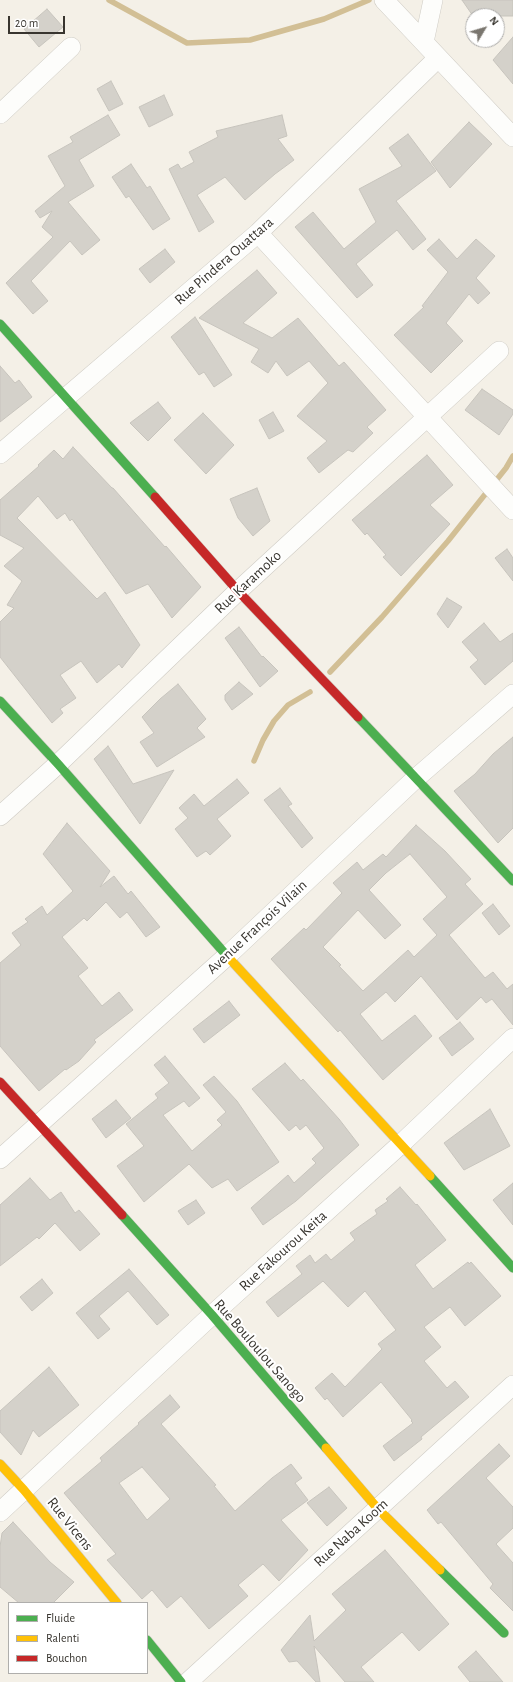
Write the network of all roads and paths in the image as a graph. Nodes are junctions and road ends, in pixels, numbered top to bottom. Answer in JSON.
{"nodes":[{"id":1,"x":384,"y":0,"type":"edge"},
{"id":2,"x":433,"y":0,"type":"edge"},
{"id":3,"x":424,"y":42,"type":"junction"},
{"id":4,"x":71,"y":47,"type":"dead end"},
{"id":5,"x":438,"y":58,"type":"junction"},
{"id":6,"x":0,"y":114,"type":"edge"},
{"id":7,"x":513,"y":137,"type":"edge"},
{"id":8,"x":258,"y":233,"type":"junction"},
{"id":9,"x":0,"y":324,"type":"edge"},
{"id":10,"x":499,"y":351,"type":"dead end"},
{"id":11,"x":66,"y":396,"type":"junction"},
{"id":12,"x":428,"y":417,"type":"junction"},
{"id":13,"x":0,"y":454,"type":"edge"},
{"id":14,"x":513,"y":510,"type":"edge"},
{"id":15,"x":238,"y":591,"type":"junction"},
{"id":16,"x":513,"y":694,"type":"edge"},
{"id":17,"x":0,"y":701,"type":"edge"},
{"id":18,"x":58,"y":764,"type":"junction"},
{"id":19,"x":416,"y":779,"type":"junction"},
{"id":20,"x":0,"y":816,"type":"edge"},
{"id":21,"x":513,"y":881,"type":"edge"},
{"id":22,"x":227,"y":956,"type":"junction"},
{"id":23,"x":513,"y":1038,"type":"edge"},
{"id":24,"x":0,"y":1082,"type":"edge"},
{"id":25,"x":39,"y":1123,"type":"junction"},
{"id":26,"x":401,"y":1144,"type":"junction"},
{"id":27,"x":0,"y":1159,"type":"edge"},
{"id":28,"x":513,"y":1268,"type":"edge"},
{"id":29,"x":212,"y":1316,"type":"junction"},
{"id":30,"x":513,"y":1385,"type":"edge"},
{"id":31,"x":0,"y":1464,"type":"edge"},
{"id":32,"x":24,"y":1490,"type":"junction"},
{"id":33,"x":378,"y":1508,"type":"junction"},
{"id":34,"x":0,"y":1512,"type":"edge"},
{"id":35,"x":116,"y":1602,"type":"edge"},
{"id":36,"x":504,"y":1633,"type":"dead end"},
{"id":37,"x":148,"y":1641,"type":"edge"},
{"id":38,"x":182,"y":1682,"type":"edge"},
{"id":39,"x":188,"y":1682,"type":"edge"}],
"edges":[{"from":1,"to":3,"type":"street"},
{"from":2,"to":3,"type":"street"},
{"from":3,"to":5,"type":"street"},
{"from":4,"to":6,"type":"street"},
{"from":5,"to":7,"type":"street"},
{"from":5,"to":8,"type":"street","name":"Rue Pindera Ouattara"},
{"from":8,"to":11,"type":"street","name":"Rue Pindera Ouattara"},
{"from":8,"to":12,"type":"street"},
{"from":9,"to":11,"type":"street"},
{"from":10,"to":12,"type":"street","name":"Rue Karamoko"},
{"from":11,"to":13,"type":"street","name":"Rue Pindera Ouattara"},
{"from":11,"to":15,"type":"street"},
{"from":12,"to":14,"type":"street"},
{"from":12,"to":15,"type":"street","name":"Rue Karamoko"},
{"from":15,"to":18,"type":"street","name":"Rue Karamoko"},
{"from":15,"to":19,"type":"street"},
{"from":16,"to":19,"type":"street","name":"Avenue François Vilain"},
{"from":17,"to":18,"type":"street"},
{"from":18,"to":20,"type":"street","name":"Rue Karamoko"},
{"from":18,"to":22,"type":"street"},
{"from":19,"to":21,"type":"street"},
{"from":19,"to":22,"type":"street","name":"Avenue François Vilain"},
{"from":22,"to":25,"type":"street","name":"Avenue François Vilain"},
{"from":22,"to":26,"type":"street"},
{"from":23,"to":26,"type":"street","name":"Rue Fakourou Keita"},
{"from":24,"to":25,"type":"street","name":"Rue Bouloulou Sanogo"},
{"from":25,"to":27,"type":"street","name":"Avenue François Vilain"},
{"from":25,"to":29,"type":"street","name":"Rue Bouloulou Sanogo"},
{"from":26,"to":28,"type":"street"},
{"from":26,"to":29,"type":"street","name":"Rue Fakourou Keita"},
{"from":29,"to":32,"type":"street","name":"Rue Fakourou Keita"},
{"from":29,"to":33,"type":"street","name":"Rue Bouloulou Sanogo"},
{"from":30,"to":33,"type":"street","name":"Rue Naba Koom"},
{"from":31,"to":32,"type":"street","name":"Rue Vicens"},
{"from":32,"to":34,"type":"street","name":"Rue Fakourou Keita"},
{"from":32,"to":35,"type":"street","name":"Rue Vicens"},
{"from":33,"to":36,"type":"street","name":"Rue Bouloulou Sanogo"},
{"from":33,"to":39,"type":"street","name":"Rue Naba Koom"},
{"from":37,"to":38,"type":"street"}]}
